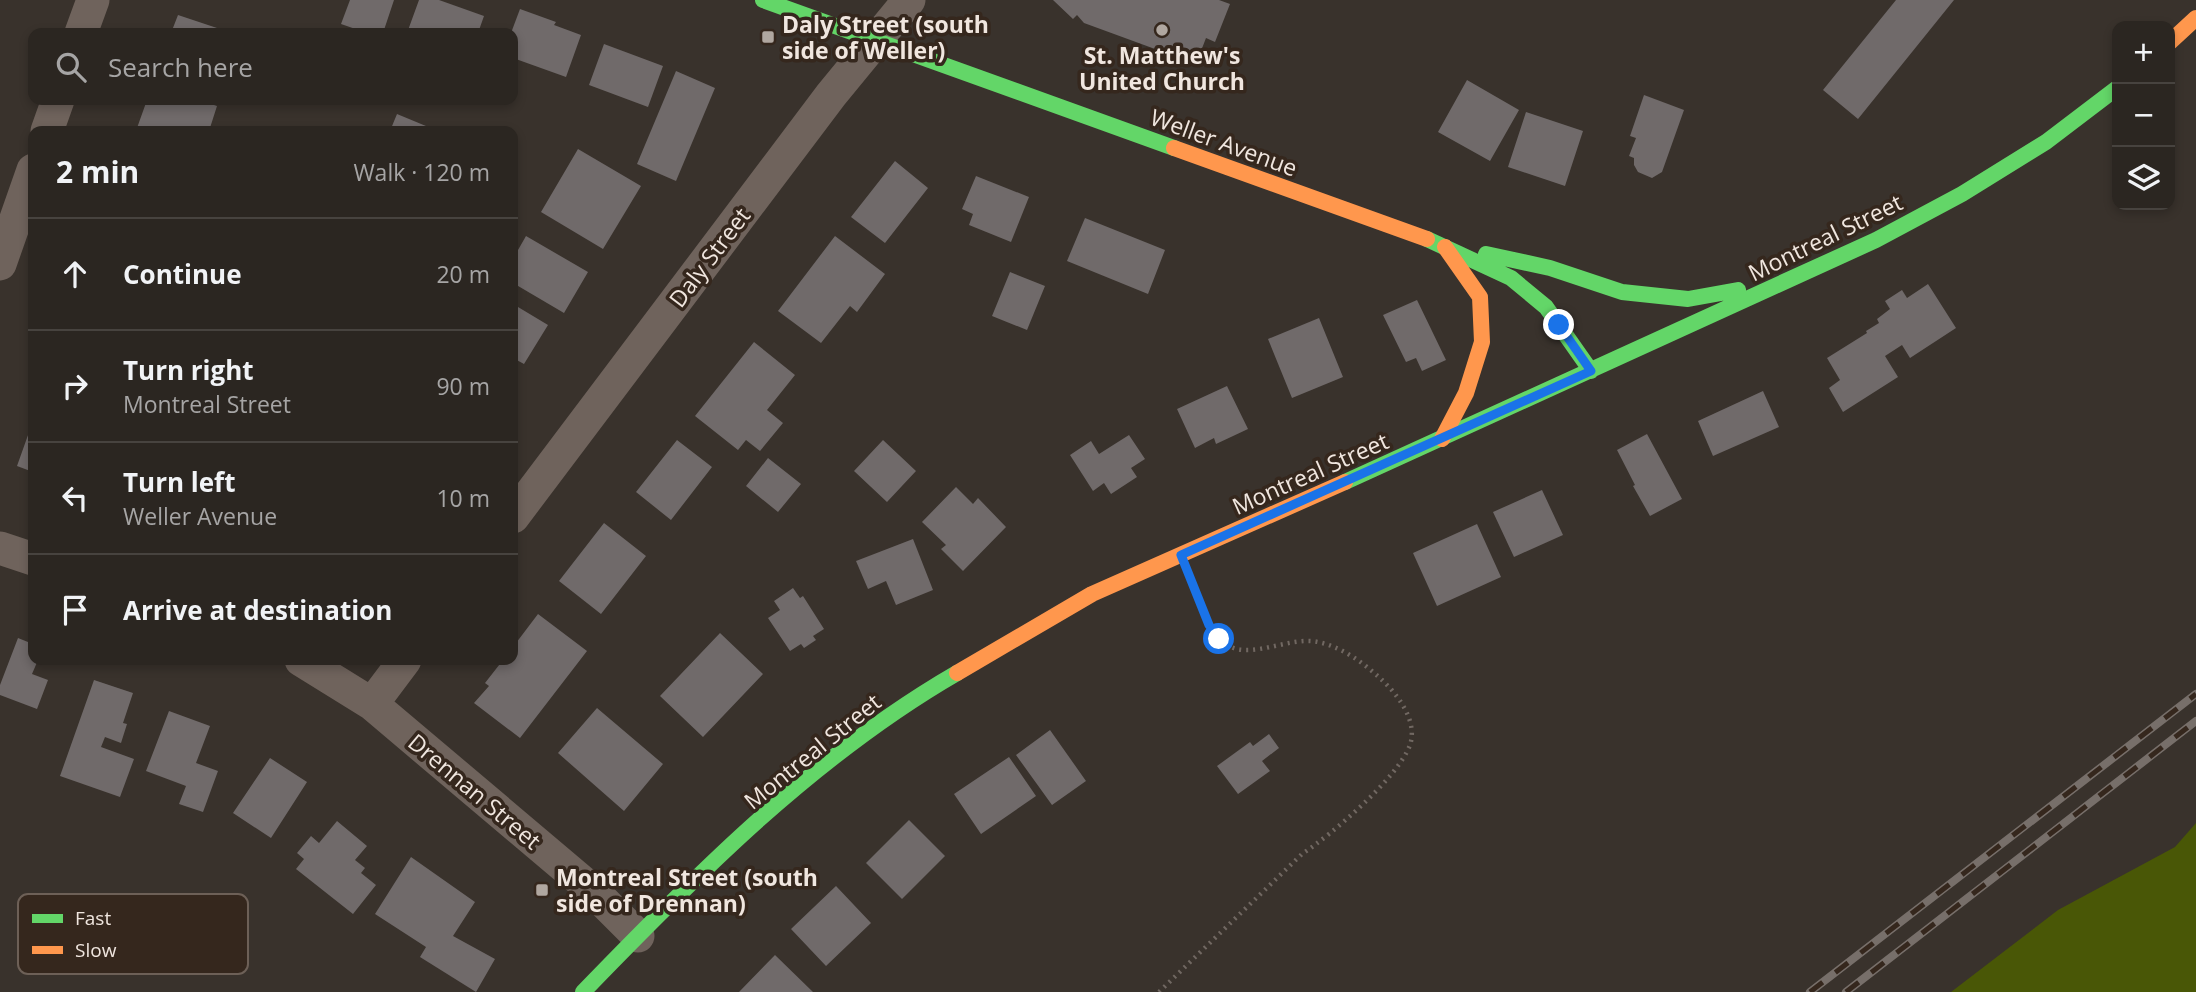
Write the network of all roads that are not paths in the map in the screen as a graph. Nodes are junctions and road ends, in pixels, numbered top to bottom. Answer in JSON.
{"nodes":[{"id":1,"x":93,"y":0,"type":"edge"},
{"id":2,"x":762,"y":0,"type":"edge"},
{"id":3,"x":909,"y":0,"type":"edge"},
{"id":4,"x":2196,"y":18,"type":"edge"},
{"id":5,"x":83,"y":28,"type":"edge"},
{"id":6,"x":2175,"y":37,"type":"edge"},
{"id":7,"x":876,"y":41,"type":"junction"},
{"id":8,"x":2112,"y":92,"type":"edge"},
{"id":9,"x":56,"y":105,"type":"edge"},
{"id":10,"x":49,"y":126,"type":"edge"},
{"id":11,"x":28,"y":184,"type":"edge"},
{"id":12,"x":1444,"y":245,"type":"junction"},
{"id":13,"x":0,"y":264,"type":"edge"},
{"id":14,"x":1795,"y":279,"type":"junction"},
{"id":15,"x":1591,"y":371,"type":"junction"},
{"id":16,"x":1442,"y":439,"type":"junction"},
{"id":17,"x":518,"y":510,"type":"edge"},
{"id":18,"x":0,"y":548,"type":"edge"},
{"id":19,"x":28,"y":557,"type":"edge"},
{"id":20,"x":309,"y":665,"type":"edge"},
{"id":21,"x":401,"y":665,"type":"edge"},
{"id":22,"x":372,"y":704,"type":"junction"},
{"id":23,"x":638,"y":936,"type":"junction"},
{"id":24,"x":583,"y":992,"type":"edge"}],
"edges":[{"from":1,"to":5,"type":"street"},
{"from":2,"to":7,"type":"main road","name":"Weller Avenue"},
{"from":3,"to":7,"type":"street","name":"Daly Street"},
{"from":4,"to":6,"type":"main road"},
{"from":7,"to":12,"type":"main road","name":"Weller Avenue"},
{"from":7,"to":17,"type":"street","name":"Daly Street"},
{"from":8,"to":14,"type":"main road","name":"Montreal Street"},
{"from":9,"to":10,"type":"street"},
{"from":11,"to":13,"type":"street"},
{"from":12,"to":14,"type":"main road"},
{"from":12,"to":15,"type":"main road","name":"Weller Avenue"},
{"from":12,"to":16,"type":"main road"},
{"from":14,"to":15,"type":"main road","name":"Montreal Street"},
{"from":15,"to":16,"type":"main road","name":"Montreal Street"},
{"from":16,"to":23,"type":"main road","name":"Montreal Street"},
{"from":18,"to":19,"type":"street"},
{"from":20,"to":22,"type":"street","name":"Drennan Street"},
{"from":21,"to":22,"type":"street"},
{"from":22,"to":23,"type":"street","name":"Drennan Street"},
{"from":23,"to":24,"type":"main road","name":"Montreal Street"}]}
